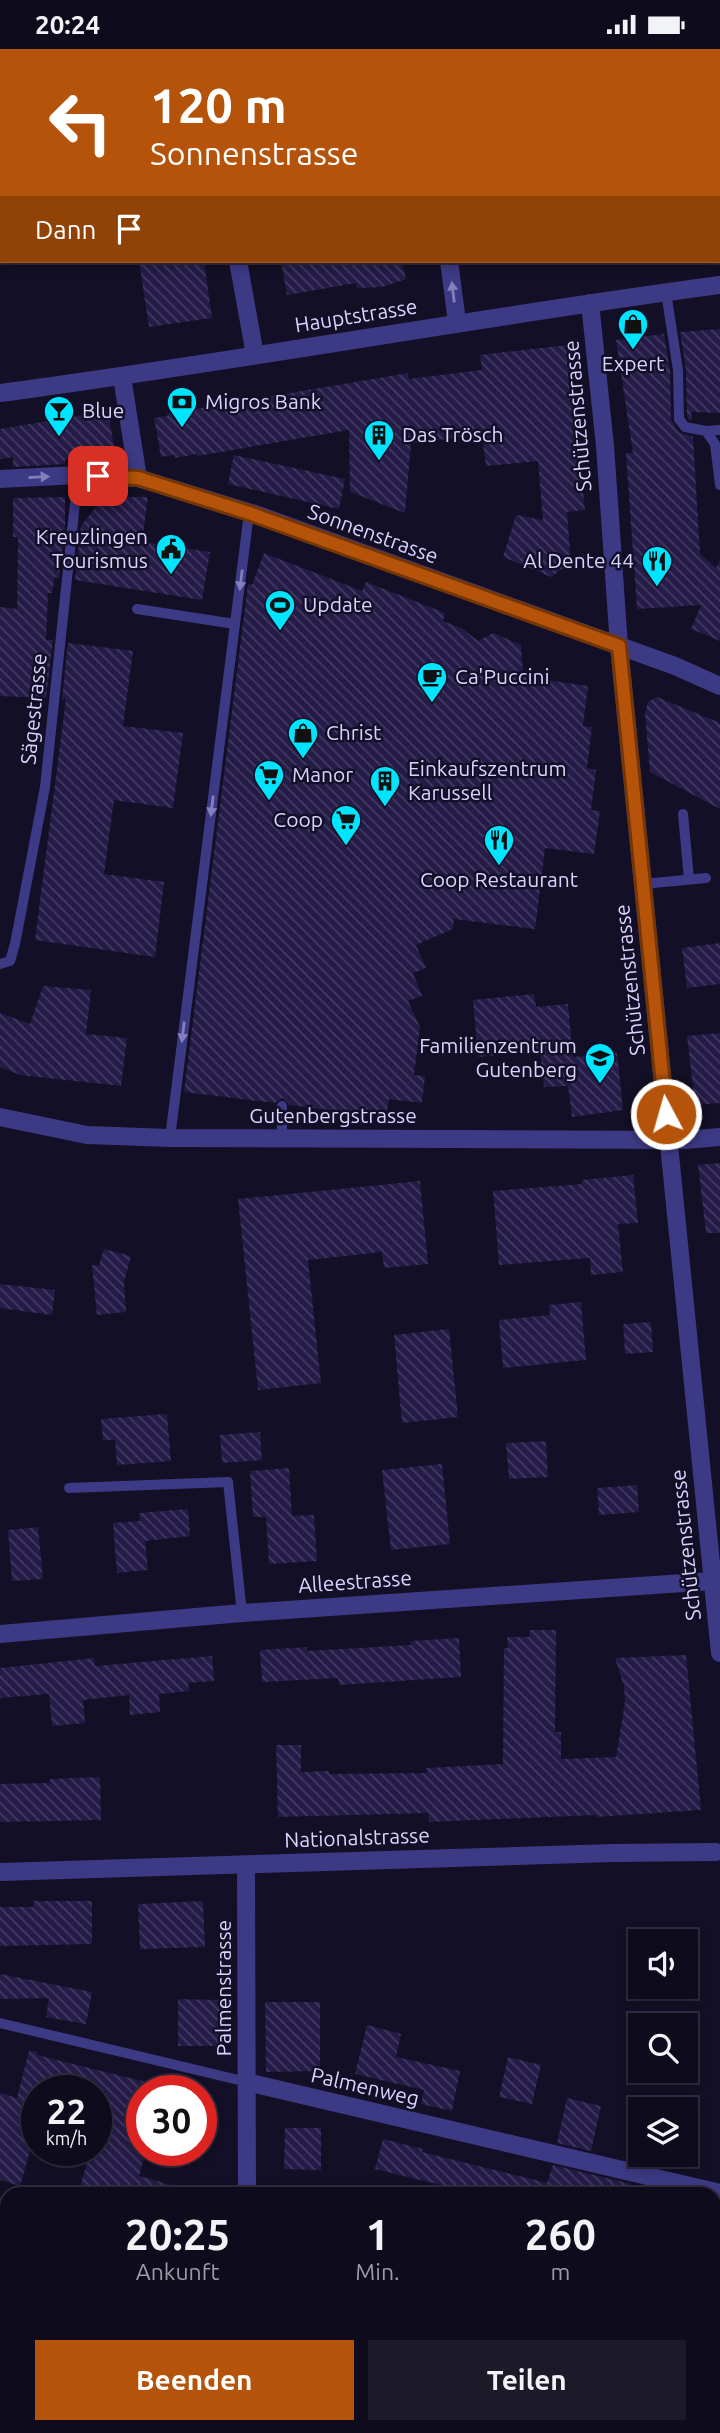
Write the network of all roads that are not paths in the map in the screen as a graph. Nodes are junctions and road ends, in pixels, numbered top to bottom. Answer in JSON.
{"nodes":[{"id":1,"x":238,"y":263,"type":"edge"},
{"id":2,"x":449,"y":263,"type":"edge"},
{"id":3,"x":720,"y":285,"type":"edge"},
{"id":4,"x":666,"y":292,"type":"junction"},
{"id":5,"x":590,"y":303,"type":"junction"},
{"id":6,"x":457,"y":323,"type":"junction"},
{"id":7,"x":255,"y":355,"type":"junction"},
{"id":8,"x":122,"y":377,"type":"junction"},
{"id":9,"x":0,"y":393,"type":"edge"},
{"id":10,"x":720,"y":429,"type":"edge"},
{"id":11,"x":706,"y":431,"type":"junction"},
{"id":12,"x":78,"y":475,"type":"junction"},
{"id":13,"x":138,"y":478,"type":"junction"},
{"id":14,"x":0,"y":479,"type":"edge"},
{"id":15,"x":720,"y":485,"type":"edge"},
{"id":16,"x":249,"y":513,"type":"junction"},
{"id":17,"x":137,"y":609,"type":"dead end"},
{"id":18,"x":235,"y":624,"type":"junction"},
{"id":19,"x":619,"y":646,"type":"junction"},
{"id":20,"x":720,"y":686,"type":"edge"},
{"id":21,"x":683,"y":814,"type":"dead end"},
{"id":22,"x":706,"y":878,"type":"dead end"},
{"id":23,"x":690,"y":879,"type":"junction"},
{"id":24,"x":643,"y":884,"type":"junction"},
{"id":25,"x":0,"y":964,"type":"edge"},
{"id":26,"x":282,"y":1106,"type":"dead end"},
{"id":27,"x":0,"y":1117,"type":"edge"},
{"id":28,"x":720,"y":1137,"type":"edge"},
{"id":29,"x":170,"y":1138,"type":"junction"},
{"id":30,"x":282,"y":1138,"type":"junction"},
{"id":31,"x":668,"y":1140,"type":"junction"},
{"id":32,"x":69,"y":1488,"type":"dead end"},
{"id":33,"x":716,"y":1581,"type":"edge"},
{"id":34,"x":242,"y":1613,"type":"junction"},
{"id":35,"x":0,"y":1634,"type":"edge"},
{"id":36,"x":720,"y":1653,"type":"edge"},
{"id":37,"x":719,"y":1851,"type":"edge"},
{"id":38,"x":246,"y":1865,"type":"junction"},
{"id":39,"x":0,"y":1872,"type":"edge"},
{"id":40,"x":0,"y":2023,"type":"edge"},
{"id":41,"x":247,"y":2082,"type":"junction"},
{"id":42,"x":247,"y":2187,"type":"edge"},
{"id":43,"x":694,"y":2187,"type":"edge"}],
"edges":[{"from":1,"to":7,"type":"street"},
{"from":6,"to":2,"type":"street","one_way":true},
{"from":3,"to":4,"type":"street","name":"Hauptstrasse"},
{"from":4,"to":5,"type":"street","name":"Hauptstrasse"},
{"from":4,"to":11,"type":"lane"},
{"from":5,"to":6,"type":"street","name":"Hauptstrasse"},
{"from":5,"to":19,"type":"street","name":"Schützenstrasse"},
{"from":6,"to":7,"type":"street","name":"Hauptstrasse"},
{"from":7,"to":8,"type":"street","name":"Hauptstrasse"},
{"from":8,"to":9,"type":"street","name":"Hauptstrasse"},
{"from":8,"to":13,"type":"street"},
{"from":10,"to":11,"type":"lane"},
{"from":11,"to":15,"type":"lane"},
{"from":12,"to":13,"type":"street","name":"Sonnenstrasse"},
{"from":14,"to":12,"type":"street","name":"Sonnenstrasse","one_way":true},
{"from":12,"to":25,"type":"lane","name":"Sägestrasse"},
{"from":13,"to":16,"type":"street","name":"Sonnenstrasse"},
{"from":16,"to":18,"type":"lane","one_way":true},
{"from":16,"to":19,"type":"street","name":"Sonnenstrasse"},
{"from":17,"to":18,"type":"lane"},
{"from":18,"to":29,"type":"lane","one_way":true},
{"from":19,"to":20,"type":"street","name":"Sonnenstrasse"},
{"from":19,"to":24,"type":"street","name":"Schützenstrasse"},
{"from":21,"to":23,"type":"lane"},
{"from":22,"to":23,"type":"lane"},
{"from":23,"to":24,"type":"lane"},
{"from":24,"to":31,"type":"street","name":"Schützenstrasse"},
{"from":26,"to":30,"type":"lane"},
{"from":27,"to":29,"type":"street","name":"Gutenbergstrasse"},
{"from":28,"to":31,"type":"street","name":"Gutenbergstrasse"},
{"from":29,"to":30,"type":"street","name":"Gutenbergstrasse"},
{"from":30,"to":31,"type":"street","name":"Gutenbergstrasse"},
{"from":31,"to":33,"type":"street","name":"Schützenstrasse"},
{"from":32,"to":34,"type":"lane"},
{"from":33,"to":34,"type":"street","name":"Alleestrasse"},
{"from":33,"to":36,"type":"street","name":"Schützenstrasse"},
{"from":34,"to":35,"type":"street","name":"Alleestrasse"},
{"from":37,"to":38,"type":"street","name":"Nationalstrasse"},
{"from":38,"to":39,"type":"street","name":"Nationalstrasse"},
{"from":38,"to":41,"type":"street","name":"Palmenstrasse"},
{"from":40,"to":41,"type":"lane","name":"Palmenweg"},
{"from":41,"to":42,"type":"street","name":"Palmenstrasse"},
{"from":41,"to":43,"type":"street","name":"Palmenweg"}]}
